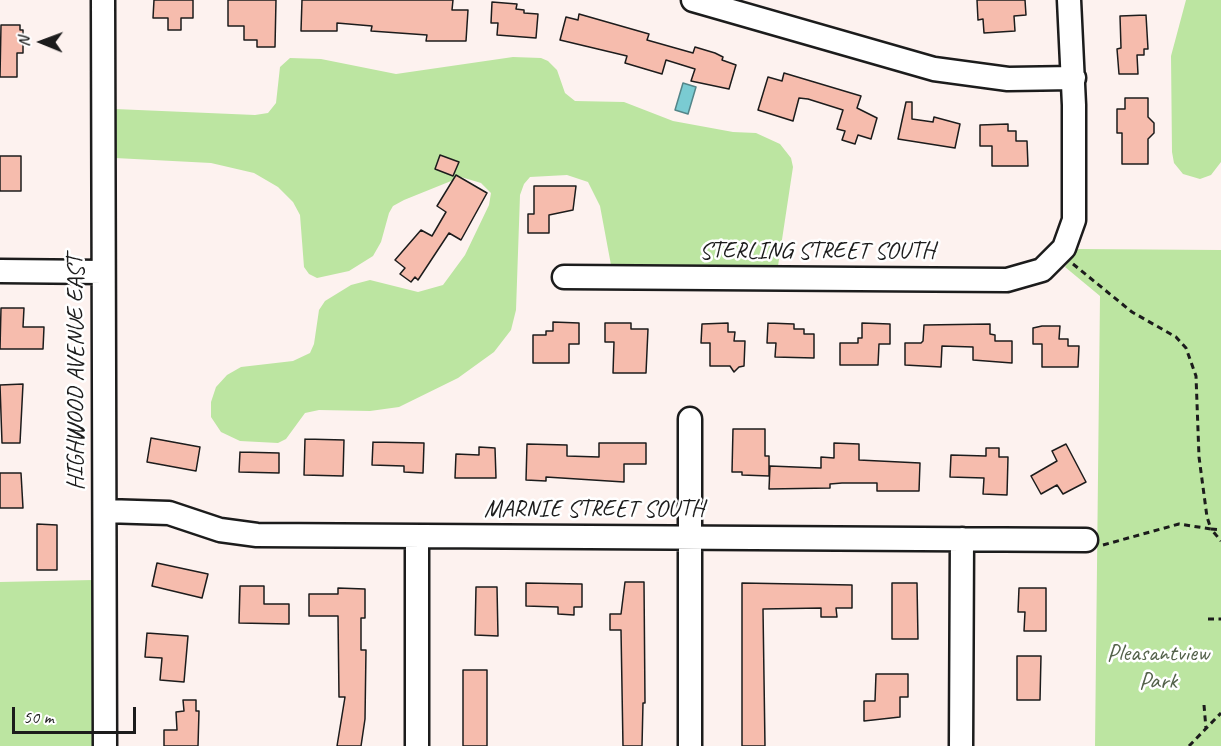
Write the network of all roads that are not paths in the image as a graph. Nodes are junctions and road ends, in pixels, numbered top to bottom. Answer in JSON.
{"nodes":[{"id":1,"x":103,"y":0,"type":"edge"},
{"id":2,"x":693,"y":0,"type":"edge"},
{"id":3,"x":1069,"y":0,"type":"edge"},
{"id":4,"x":765,"y":10,"type":"edge"},
{"id":5,"x":1074,"y":78,"type":"junction"},
{"id":6,"x":0,"y":272,"type":"edge"},
{"id":7,"x":103,"y":272,"type":"junction"},
{"id":8,"x":564,"y":277,"type":"dead end"},
{"id":9,"x":690,"y":419,"type":"dead end"},
{"id":10,"x":105,"y":511,"type":"junction"},
{"id":11,"x":417,"y":536,"type":"junction"},
{"id":12,"x":689,"y":537,"type":"junction"},
{"id":13,"x":962,"y":539,"type":"junction"},
{"id":14,"x":1086,"y":540,"type":"road end"},
{"id":15,"x":105,"y":746,"type":"edge"},
{"id":16,"x":417,"y":746,"type":"edge"},
{"id":17,"x":690,"y":746,"type":"edge"},
{"id":18,"x":961,"y":746,"type":"edge"}],
"edges":[{"from":1,"to":7,"type":"street","name":"HIGHWOOD AVENUE EAST"},
{"from":2,"to":4,"type":"street"},
{"from":3,"to":5,"type":"street"},
{"from":4,"to":5,"type":"street"},
{"from":5,"to":8,"type":"street","name":"STERLING STREET SOUTH"},
{"from":6,"to":7,"type":"street"},
{"from":7,"to":10,"type":"street","name":"HIGHWOOD AVENUE EAST"},
{"from":9,"to":12,"type":"street"},
{"from":10,"to":11,"type":"street","name":"MARNIE STREET SOUTH"},
{"from":10,"to":15,"type":"street","name":"HIGHWOOD AVENUE EAST"},
{"from":11,"to":12,"type":"street","name":"MARNIE STREET SOUTH"},
{"from":11,"to":16,"type":"street"},
{"from":12,"to":13,"type":"street","name":"MARNIE STREET SOUTH"},
{"from":12,"to":17,"type":"street"},
{"from":13,"to":14,"type":"street","name":"MARNIE STREET SOUTH"},
{"from":13,"to":18,"type":"street"}]}
